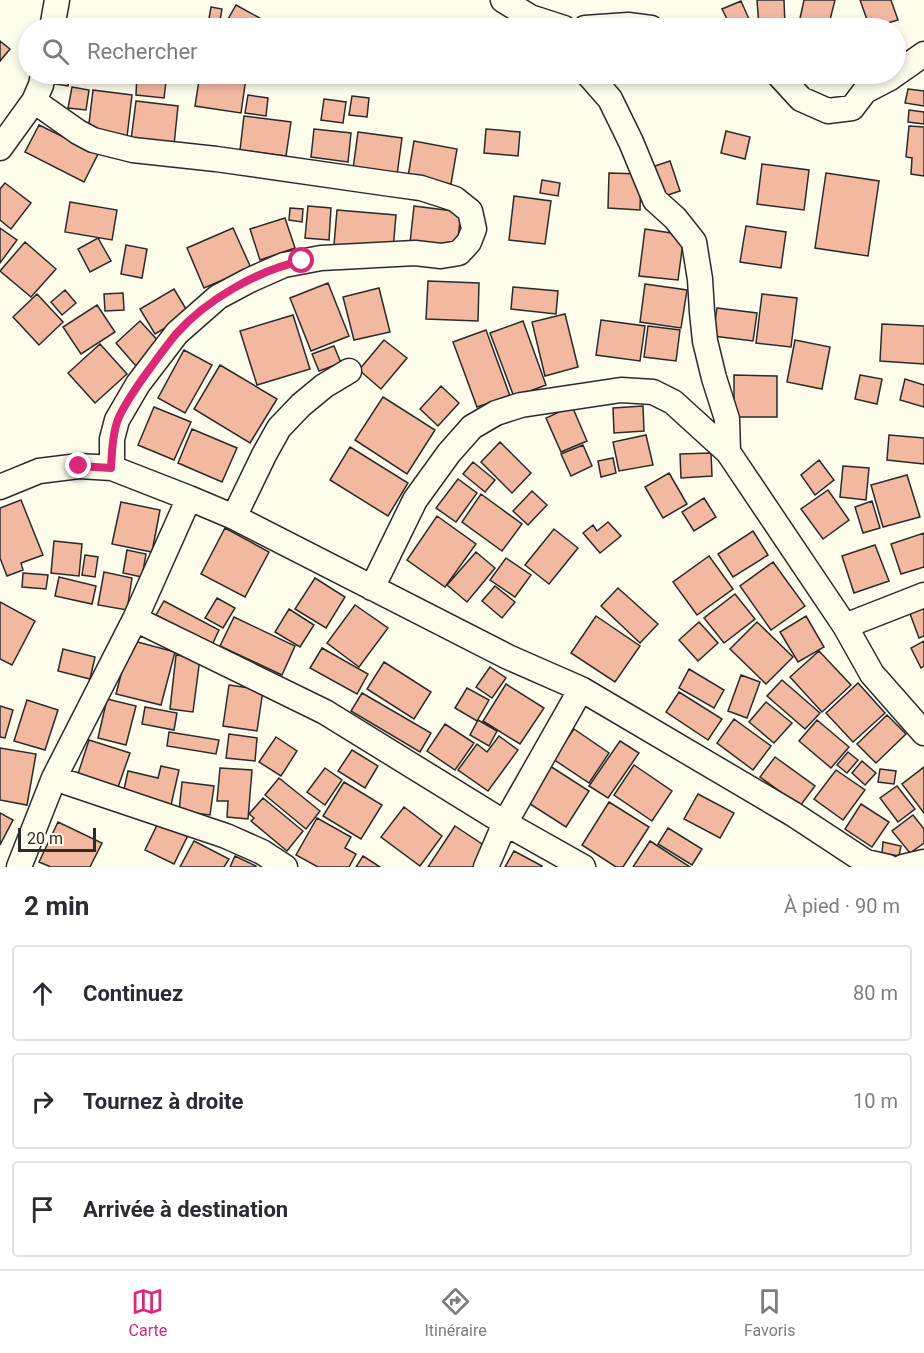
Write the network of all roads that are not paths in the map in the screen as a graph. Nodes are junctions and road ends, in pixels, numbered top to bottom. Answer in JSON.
{"nodes":[{"id":1,"x":57,"y":0,"type":"edge"},
{"id":2,"x":503,"y":0,"type":"edge"},
{"id":3,"x":54,"y":18,"type":"edge"},
{"id":4,"x":533,"y":18,"type":"edge"},
{"id":5,"x":924,"y":54,"type":"edge"},
{"id":6,"x":906,"y":67,"type":"edge"},
{"id":7,"x":41,"y":84,"type":"edge"},
{"id":8,"x":597,"y":84,"type":"edge"},
{"id":9,"x":787,"y":84,"type":"edge"},
{"id":10,"x":878,"y":84,"type":"edge"},
{"id":11,"x":34,"y":101,"type":"junction"},
{"id":12,"x":3,"y":136,"type":"edge"},
{"id":13,"x":349,"y":371,"type":"dead end"},
{"id":14,"x":728,"y":452,"type":"junction"},
{"id":15,"x":111,"y":468,"type":"junction"},
{"id":16,"x":0,"y":487,"type":"edge"},
{"id":17,"x":189,"y":498,"type":"junction"},
{"id":18,"x":234,"y":518,"type":"junction"},
{"id":19,"x":372,"y":588,"type":"junction"},
{"id":20,"x":924,"y":595,"type":"edge"},
{"id":21,"x":135,"y":619,"type":"junction"},
{"id":22,"x":845,"y":626,"type":"junction"},
{"id":23,"x":581,"y":689,"type":"junction"},
{"id":24,"x":924,"y":733,"type":"edge"},
{"id":25,"x":54,"y":778,"type":"junction"},
{"id":26,"x":505,"y":823,"type":"junction"},
{"id":27,"x":0,"y":862,"type":"edge"},
{"id":28,"x":924,"y":862,"type":"edge"},
{"id":29,"x":19,"y":867,"type":"edge"},
{"id":30,"x":285,"y":867,"type":"edge"},
{"id":31,"x":486,"y":867,"type":"edge"},
{"id":32,"x":583,"y":867,"type":"edge"},
{"id":33,"x":888,"y":867,"type":"edge"},
{"id":34,"x":903,"y":867,"type":"edge"}],
"edges":[{"from":1,"to":3,"type":"street"},
{"from":2,"to":4,"type":"street"},
{"from":5,"to":6,"type":"street"},
{"from":7,"to":11,"type":"street"},
{"from":8,"to":14,"type":"street"},
{"from":9,"to":10,"type":"street"},
{"from":11,"to":12,"type":"street"},
{"from":11,"to":15,"type":"street"},
{"from":13,"to":18,"type":"street"},
{"from":14,"to":19,"type":"street"},
{"from":14,"to":22,"type":"street"},
{"from":15,"to":16,"type":"street"},
{"from":15,"to":17,"type":"street"},
{"from":17,"to":18,"type":"street"},
{"from":17,"to":21,"type":"street"},
{"from":18,"to":19,"type":"street"},
{"from":19,"to":23,"type":"street"},
{"from":20,"to":22,"type":"street"},
{"from":21,"to":25,"type":"street"},
{"from":21,"to":26,"type":"street"},
{"from":22,"to":24,"type":"street"},
{"from":23,"to":26,"type":"street"},
{"from":23,"to":33,"type":"street"},
{"from":25,"to":29,"type":"street"},
{"from":25,"to":30,"type":"street"},
{"from":26,"to":31,"type":"street"},
{"from":26,"to":32,"type":"street"},
{"from":27,"to":29,"type":"street"},
{"from":28,"to":34,"type":"street"}]}
